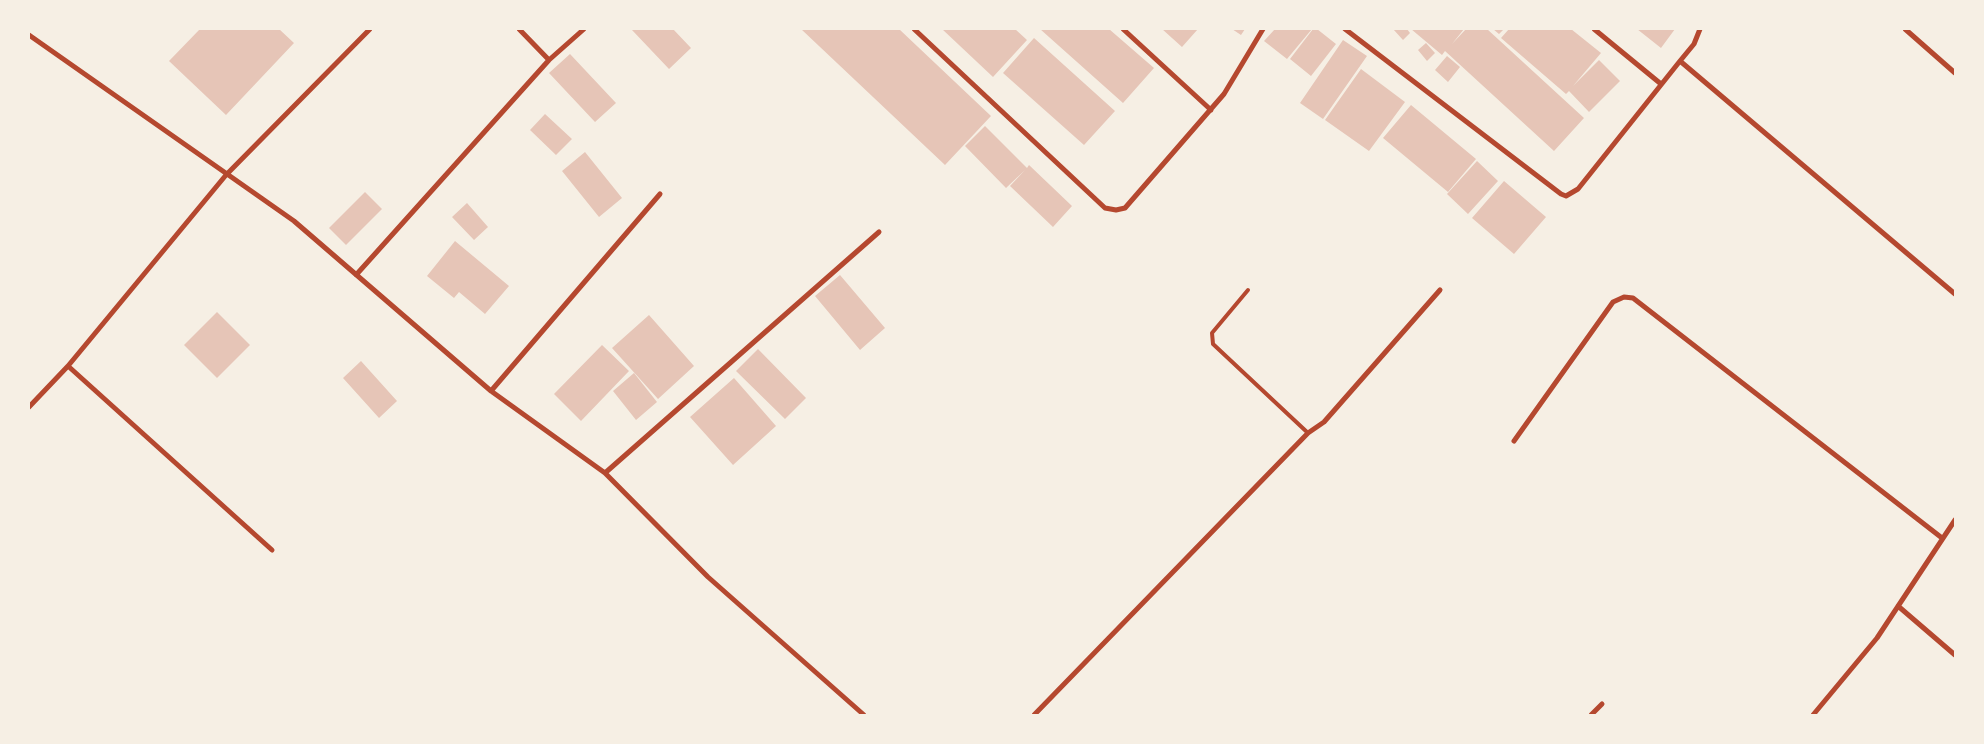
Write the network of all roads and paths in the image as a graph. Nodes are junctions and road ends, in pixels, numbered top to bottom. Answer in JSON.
{"nodes":[{"id":1,"x":370,"y":29,"type":"edge"},
{"id":2,"x":520,"y":29,"type":"edge"},
{"id":3,"x":584,"y":29,"type":"edge"},
{"id":4,"x":914,"y":29,"type":"edge"},
{"id":5,"x":1123,"y":29,"type":"edge"},
{"id":6,"x":1263,"y":29,"type":"edge"},
{"id":7,"x":1345,"y":29,"type":"edge"},
{"id":8,"x":1594,"y":29,"type":"edge"},
{"id":9,"x":1700,"y":29,"type":"edge"},
{"id":10,"x":1905,"y":29,"type":"edge"},
{"id":11,"x":29,"y":35,"type":"edge"},
{"id":12,"x":549,"y":60,"type":"junction"},
{"id":13,"x":1680,"y":61,"type":"junction"},
{"id":14,"x":1955,"y":73,"type":"edge"},
{"id":15,"x":1661,"y":84,"type":"junction"},
{"id":16,"x":1211,"y":110,"type":"junction"},
{"id":17,"x":226,"y":175,"type":"junction"},
{"id":18,"x":660,"y":194,"type":"dead end"},
{"id":19,"x":880,"y":232,"type":"dead end"},
{"id":20,"x":356,"y":275,"type":"junction"},
{"id":21,"x":1248,"y":290,"type":"dead end"},
{"id":22,"x":1440,"y":290,"type":"dead end"},
{"id":23,"x":1955,"y":294,"type":"edge"},
{"id":24,"x":68,"y":366,"type":"junction"},
{"id":25,"x":491,"y":390,"type":"junction"},
{"id":26,"x":29,"y":407,"type":"edge"},
{"id":27,"x":1308,"y":432,"type":"junction"},
{"id":28,"x":1514,"y":441,"type":"dead end"},
{"id":29,"x":605,"y":473,"type":"junction"},
{"id":30,"x":1955,"y":520,"type":"edge"},
{"id":31,"x":1942,"y":538,"type":"junction"},
{"id":32,"x":272,"y":550,"type":"dead end"},
{"id":33,"x":1898,"y":606,"type":"junction"},
{"id":34,"x":1955,"y":655,"type":"edge"},
{"id":35,"x":1602,"y":704,"type":"dead end"},
{"id":36,"x":864,"y":715,"type":"edge"},
{"id":37,"x":1034,"y":715,"type":"edge"},
{"id":38,"x":1592,"y":715,"type":"edge"},
{"id":39,"x":1813,"y":715,"type":"edge"}],
"edges":[{"from":1,"to":17,"type":"street"},
{"from":2,"to":12,"type":"street"},
{"from":3,"to":12,"type":"street"},
{"from":4,"to":16,"type":"street"},
{"from":5,"to":16,"type":"street"},
{"from":6,"to":16,"type":"street"},
{"from":7,"to":15,"type":"street"},
{"from":8,"to":15,"type":"street"},
{"from":9,"to":13,"type":"street"},
{"from":10,"to":14,"type":"street"},
{"from":11,"to":17,"type":"street"},
{"from":12,"to":20,"type":"street"},
{"from":13,"to":15,"type":"street"},
{"from":13,"to":23,"type":"street"},
{"from":17,"to":20,"type":"street"},
{"from":17,"to":24,"type":"street"},
{"from":18,"to":25,"type":"street"},
{"from":19,"to":29,"type":"street"},
{"from":20,"to":25,"type":"street"},
{"from":21,"to":27,"type":"lane"},
{"from":22,"to":27,"type":"street"},
{"from":24,"to":26,"type":"street"},
{"from":24,"to":32,"type":"street"},
{"from":25,"to":29,"type":"street"},
{"from":27,"to":37,"type":"street"},
{"from":28,"to":31,"type":"street"},
{"from":29,"to":36,"type":"street"},
{"from":30,"to":31,"type":"street"},
{"from":31,"to":33,"type":"street"},
{"from":33,"to":34,"type":"street"},
{"from":33,"to":39,"type":"street"},
{"from":35,"to":38,"type":"street"}]}
